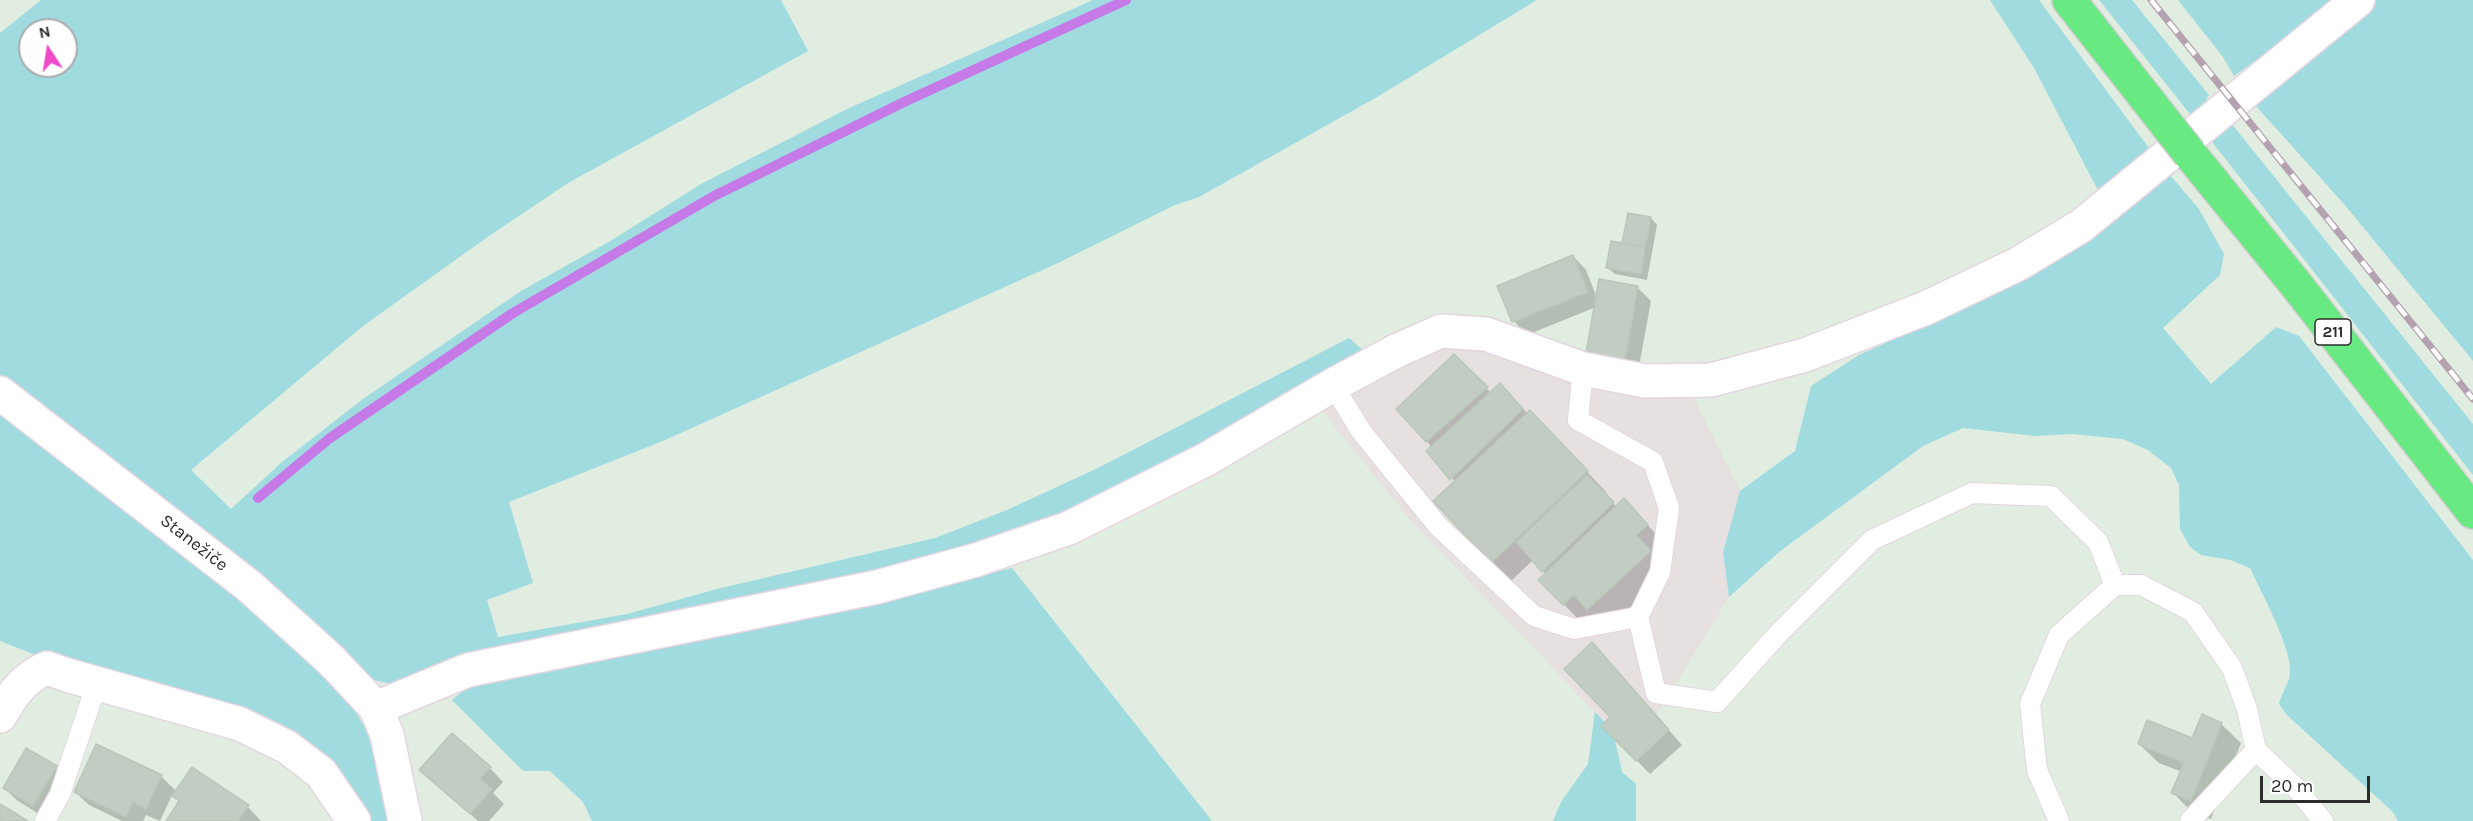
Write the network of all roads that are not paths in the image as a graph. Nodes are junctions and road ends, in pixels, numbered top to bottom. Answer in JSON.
{"nodes":[{"id":1,"x":2069,"y":0,"type":"edge"},
{"id":2,"x":2358,"y":0,"type":"edge"},
{"id":3,"x":1583,"y":369,"type":"junction"},
{"id":4,"x":1333,"y":385,"type":"junction"},
{"id":5,"x":0,"y":393,"type":"edge"},
{"id":6,"x":2473,"y":512,"type":"edge"},
{"id":7,"x":2115,"y":585,"type":"junction"},
{"id":8,"x":1638,"y":617,"type":"junction"},
{"id":9,"x":98,"y":684,"type":"junction"},
{"id":10,"x":376,"y":708,"type":"junction"},
{"id":11,"x":0,"y":716,"type":"edge"},
{"id":12,"x":2256,"y":750,"type":"junction"},
{"id":13,"x":45,"y":821,"type":"edge"},
{"id":14,"x":354,"y":821,"type":"edge"},
{"id":15,"x":405,"y":821,"type":"edge"},
{"id":16,"x":2059,"y":821,"type":"edge"},
{"id":17,"x":2190,"y":821,"type":"edge"},
{"id":18,"x":2323,"y":821,"type":"edge"}],
"edges":[{"from":1,"to":6,"type":"main road","number":"211"},
{"from":2,"to":3,"type":"street"},
{"from":3,"to":4,"type":"street"},
{"from":3,"to":8,"type":"lane"},
{"from":4,"to":8,"type":"lane"},
{"from":4,"to":10,"type":"street"},
{"from":5,"to":10,"type":"street","name":"Stanežiče"},
{"from":7,"to":8,"type":"lane"},
{"from":7,"to":12,"type":"lane"},
{"from":7,"to":16,"type":"lane"},
{"from":9,"to":11,"type":"street"},
{"from":9,"to":13,"type":"lane"},
{"from":9,"to":14,"type":"street"},
{"from":10,"to":15,"type":"street","name":"Stanežiče"},
{"from":12,"to":17,"type":"lane"},
{"from":12,"to":18,"type":"lane"}]}
